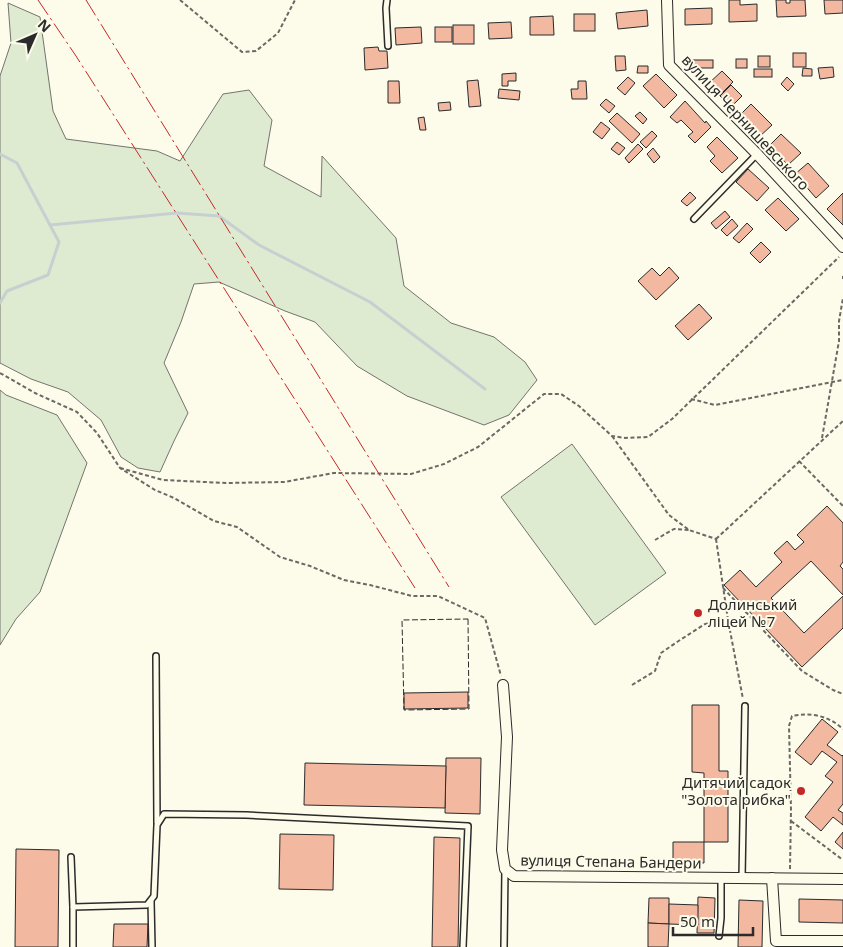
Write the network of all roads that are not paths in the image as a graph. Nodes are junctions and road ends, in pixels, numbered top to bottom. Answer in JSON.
{"nodes":[{"id":1,"x":387,"y":0,"type":"edge"},
{"id":2,"x":667,"y":0,"type":"edge"},
{"id":3,"x":388,"y":46,"type":"dead end"},
{"id":4,"x":757,"y":154,"type":"junction"},
{"id":5,"x":694,"y":218,"type":"dead end"},
{"id":6,"x":843,"y":247,"type":"edge"},
{"id":7,"x":156,"y":656,"type":"dead end"},
{"id":8,"x":503,"y":685,"type":"road end"},
{"id":9,"x":745,"y":706,"type":"road end"},
{"id":10,"x":157,"y":825,"type":"junction"},
{"id":11,"x":72,"y":857,"type":"dead end"},
{"id":12,"x":505,"y":869,"type":"junction"},
{"id":13,"x":721,"y":878,"type":"junction"},
{"id":14,"x":742,"y":878,"type":"junction"},
{"id":15,"x":772,"y":878,"type":"junction"},
{"id":16,"x":843,"y":879,"type":"edge"},
{"id":17,"x":151,"y":901,"type":"junction"},
{"id":18,"x":72,"y":907,"type":"junction"},
{"id":19,"x":719,"y":936,"type":"dead end"},
{"id":20,"x":843,"y":940,"type":"edge"},
{"id":21,"x":775,"y":944,"type":"edge"},
{"id":22,"x":73,"y":947,"type":"edge"},
{"id":23,"x":152,"y":947,"type":"edge"},
{"id":24,"x":463,"y":947,"type":"edge"},
{"id":25,"x":504,"y":947,"type":"edge"}],
"edges":[{"from":1,"to":3,"type":"lane"},
{"from":2,"to":4,"type":"street","name":"вулиця Чернишевського"},
{"from":4,"to":5,"type":"lane"},
{"from":4,"to":6,"type":"street","name":"вулиця Чернишевського"},
{"from":7,"to":10,"type":"lane"},
{"from":8,"to":12,"type":"street","name":"вулиця Степана Бандери"},
{"from":9,"to":14,"type":"lane"},
{"from":10,"to":17,"type":"lane"},
{"from":10,"to":24,"type":"lane"},
{"from":11,"to":18,"type":"lane"},
{"from":12,"to":13,"type":"street","name":"вулиця Степана Бандери"},
{"from":12,"to":25,"type":"lane"},
{"from":13,"to":14,"type":"street","name":"вулиця Степана Бандери"},
{"from":13,"to":19,"type":"lane"},
{"from":14,"to":15,"type":"street","name":"вулиця Степана Бандери"},
{"from":15,"to":16,"type":"street","name":"вулиця Степана Бандери"},
{"from":15,"to":21,"type":"street"},
{"from":17,"to":18,"type":"lane"},
{"from":17,"to":23,"type":"lane"},
{"from":18,"to":22,"type":"lane"},
{"from":20,"to":21,"type":"street"}]}
